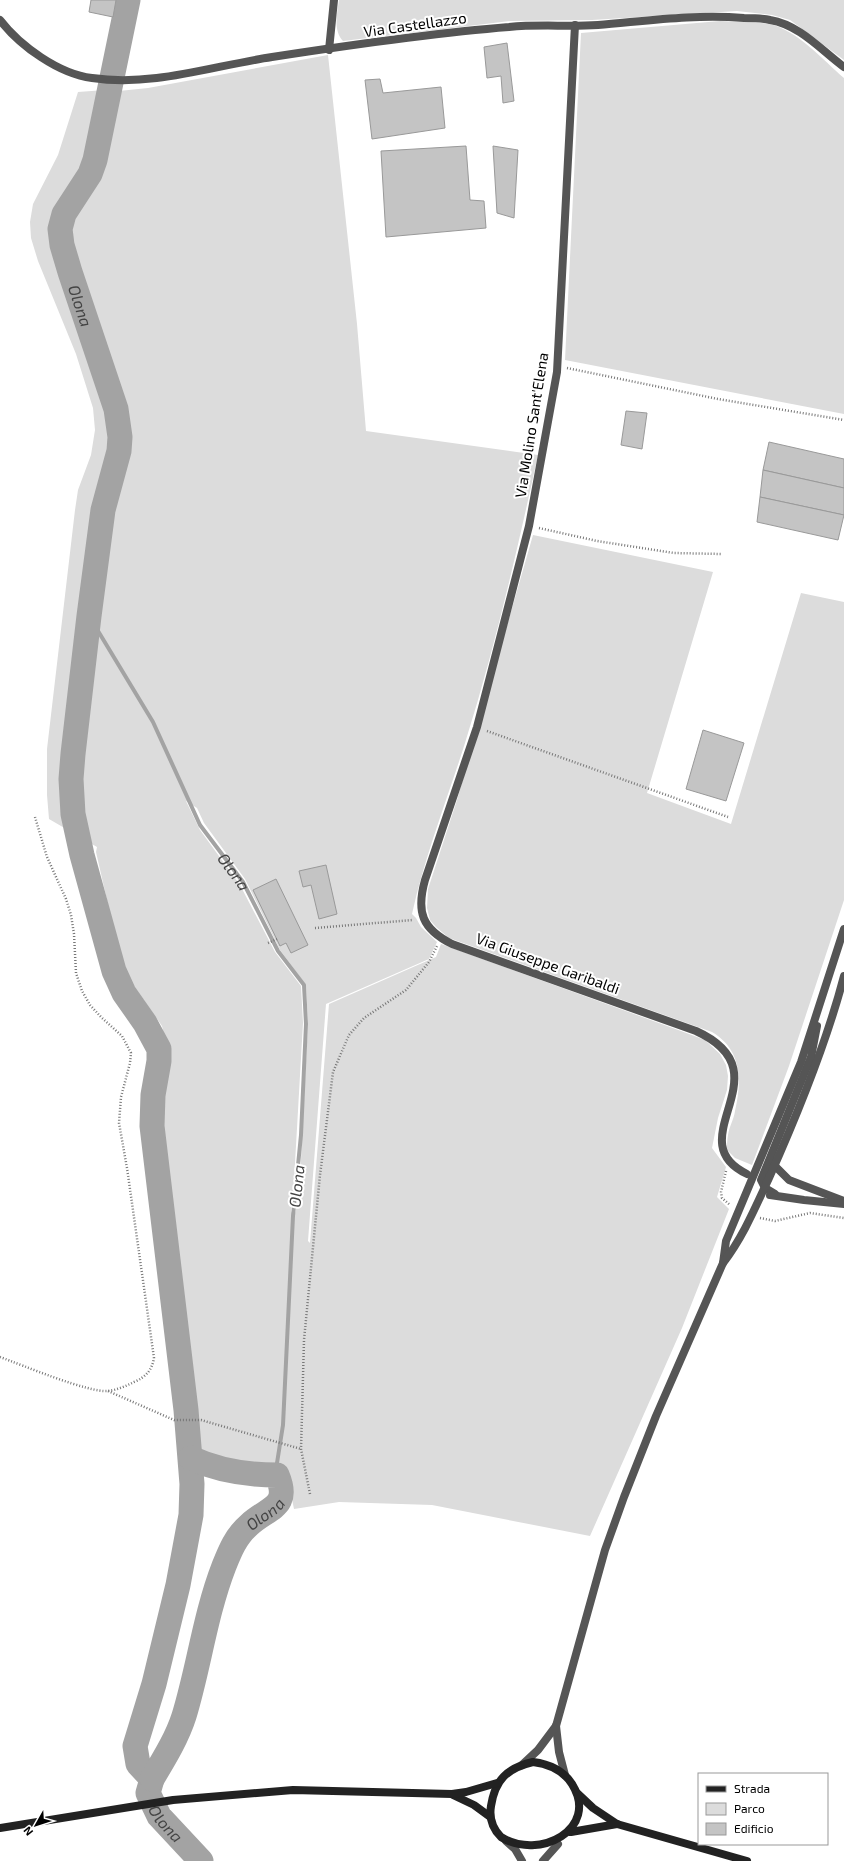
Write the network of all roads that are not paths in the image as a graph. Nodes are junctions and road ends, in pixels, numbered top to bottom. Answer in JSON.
{"nodes":[{"id":1,"x":334,"y":0,"type":"edge"},
{"id":2,"x":0,"y":20,"type":"edge"},
{"id":3,"x":575,"y":25,"type":"junction"},
{"id":4,"x":329,"y":50,"type":"junction"},
{"id":5,"x":843,"y":66,"type":"edge"},
{"id":6,"x":424,"y":919,"type":"joint"},
{"id":7,"x":844,"y":928,"type":"edge"},
{"id":8,"x":844,"y":976,"type":"edge"},
{"id":9,"x":824,"y":991,"type":"junction"},
{"id":10,"x":775,"y":1166,"type":"junction"},
{"id":11,"x":747,"y":1174,"type":"dead end"},
{"id":12,"x":765,"y":1188,"type":"junction"},
{"id":13,"x":775,"y":1194,"type":"junction"},
{"id":14,"x":760,"y":1198,"type":"junction"},
{"id":15,"x":844,"y":1201,"type":"edge"},
{"id":16,"x":844,"y":1204,"type":"edge"},
{"id":17,"x":723,"y":1263,"type":"junction"},
{"id":18,"x":556,"y":1726,"type":"junction"},
{"id":19,"x":522,"y":1765,"type":"junction"},
{"id":20,"x":565,"y":1775,"type":"junction"},
{"id":21,"x":497,"y":1783,"type":"junction"},
{"id":22,"x":577,"y":1793,"type":"junction"},
{"id":23,"x":452,"y":1794,"type":"junction"},
{"id":24,"x":489,"y":1816,"type":"junction"},
{"id":25,"x":617,"y":1824,"type":"junction"},
{"id":26,"x":0,"y":1828,"type":"edge"},
{"id":27,"x":571,"y":1832,"type":"junction"},
{"id":28,"x":506,"y":1841,"type":"junction"},
{"id":29,"x":558,"y":1844,"type":"junction"},
{"id":30,"x":522,"y":1861,"type":"edge"},
{"id":31,"x":543,"y":1861,"type":"edge"},
{"id":32,"x":747,"y":1861,"type":"edge"}],
"edges":[{"from":1,"to":4,"type":"street"},
{"from":2,"to":4,"type":"street","name":"Via Castellazzo"},
{"from":3,"to":4,"type":"street","name":"Via Castellazzo"},
{"from":3,"to":5,"type":"street","name":"Via Castellazzo"},
{"from":3,"to":6,"type":"street","name":"Via Molino Sant'Elena"},
{"from":6,"to":11,"type":"street","name":"Via Giuseppe Garibaldi"},
{"from":7,"to":9,"type":"street"},
{"from":8,"to":10,"type":"street"},
{"from":9,"to":12,"type":"street"},
{"from":9,"to":17,"type":"street"},
{"from":10,"to":12,"type":"street"},
{"from":10,"to":15,"type":"street"},
{"from":12,"to":13,"type":"street"},
{"from":12,"to":14,"type":"street"},
{"from":13,"to":14,"type":"street"},
{"from":13,"to":16,"type":"street"},
{"from":14,"to":17,"type":"street"},
{"from":17,"to":18,"type":"street"},
{"from":18,"to":19,"type":"street"},
{"from":18,"to":20,"type":"street"},
{"from":19,"to":20,"type":"main road"},
{"from":19,"to":21,"type":"main road"},
{"from":20,"to":22,"type":"main road"},
{"from":21,"to":23,"type":"main road"},
{"from":21,"to":24,"type":"main road"},
{"from":22,"to":25,"type":"main road"},
{"from":22,"to":27,"type":"main road"},
{"from":23,"to":24,"type":"main road"},
{"from":23,"to":26,"type":"main road"},
{"from":24,"to":28,"type":"main road"},
{"from":25,"to":27,"type":"main road"},
{"from":25,"to":32,"type":"main road"},
{"from":27,"to":29,"type":"main road"},
{"from":28,"to":29,"type":"main road"},
{"from":28,"to":30,"type":"street"},
{"from":29,"to":31,"type":"street"}]}
